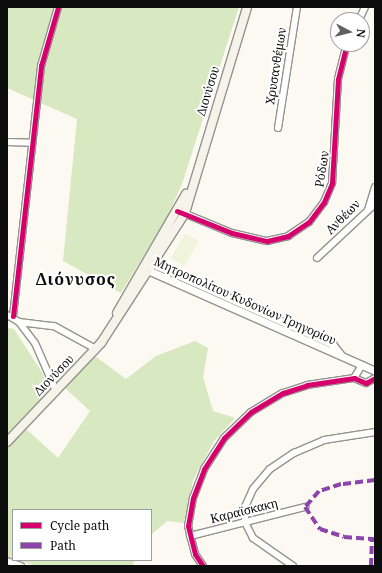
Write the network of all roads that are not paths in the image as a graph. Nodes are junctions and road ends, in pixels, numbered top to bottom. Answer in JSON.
{"nodes":[{"id":1,"x":58,"y":7,"type":"edge"},
{"id":2,"x":247,"y":7,"type":"edge"},
{"id":3,"x":297,"y":7,"type":"edge"},
{"id":4,"x":345,"y":52,"type":"edge"},
{"id":5,"x":278,"y":128,"type":"dead end"},
{"id":6,"x":7,"y":142,"type":"edge"},
{"id":7,"x":32,"y":143,"type":"junction"},
{"id":8,"x":375,"y":187,"type":"edge"},
{"id":9,"x":375,"y":204,"type":"edge"},
{"id":10,"x":368,"y":210,"type":"junction"},
{"id":11,"x":181,"y":212,"type":"junction"},
{"id":12,"x":317,"y":258,"type":"dead end"},
{"id":13,"x":148,"y":267,"type":"junction"},
{"id":14,"x":10,"y":316,"type":"edge"},
{"id":15,"x":19,"y":322,"type":"junction"},
{"id":16,"x":96,"y":349,"type":"junction"},
{"id":17,"x":362,"y":365,"type":"junction"},
{"id":18,"x":375,"y":371,"type":"edge"},
{"id":19,"x":354,"y":378,"type":"junction"},
{"id":20,"x":375,"y":378,"type":"edge"},
{"id":21,"x":56,"y":390,"type":"junction"},
{"id":22,"x":375,"y":432,"type":"edge"},
{"id":23,"x":7,"y":442,"type":"edge"},
{"id":24,"x":305,"y":507,"type":"dead end"},
{"id":25,"x":246,"y":522,"type":"junction"},
{"id":26,"x":190,"y":536,"type":"junction"},
{"id":27,"x":7,"y":561,"type":"edge"},
{"id":28,"x":21,"y":566,"type":"edge"},
{"id":29,"x":203,"y":566,"type":"edge"},
{"id":30,"x":293,"y":566,"type":"edge"}],
"edges":[{"from":1,"to":7,"type":"street"},
{"from":2,"to":11,"type":"main road","name":"Διονύσου"},
{"from":3,"to":5,"type":"street","name":"Χρυσανθέμων"},
{"from":4,"to":11,"type":"street","name":"Ρόδων"},
{"from":6,"to":7,"type":"street"},
{"from":7,"to":14,"type":"street"},
{"from":8,"to":10,"type":"street","name":"Ανθέων"},
{"from":9,"to":10,"type":"street"},
{"from":10,"to":12,"type":"street","name":"Ανθέων"},
{"from":11,"to":13,"type":"main road","name":"Διονύσου"},
{"from":13,"to":16,"type":"main road","name":"Διονύσου"},
{"from":13,"to":17,"type":"street","name":"Μητροπολίτου Κυδονίων Γρηγορίου"},
{"from":14,"to":15,"type":"street"},
{"from":15,"to":16,"type":"street"},
{"from":15,"to":21,"type":"street"},
{"from":16,"to":21,"type":"main road","name":"Διονύσου"},
{"from":17,"to":18,"type":"street","name":"Μητροπολίτου Κυδονίων Γρηγορίου"},
{"from":17,"to":19,"type":"street"},
{"from":19,"to":20,"type":"street"},
{"from":19,"to":26,"type":"street"},
{"from":21,"to":23,"type":"main road","name":"Διονύσου"},
{"from":22,"to":25,"type":"street"},
{"from":24,"to":25,"type":"street","name":"Καραϊσκακη"},
{"from":25,"to":26,"type":"street","name":"Καραϊσκακη"},
{"from":25,"to":30,"type":"street"},
{"from":26,"to":29,"type":"street"},
{"from":27,"to":28,"type":"street"}]}
